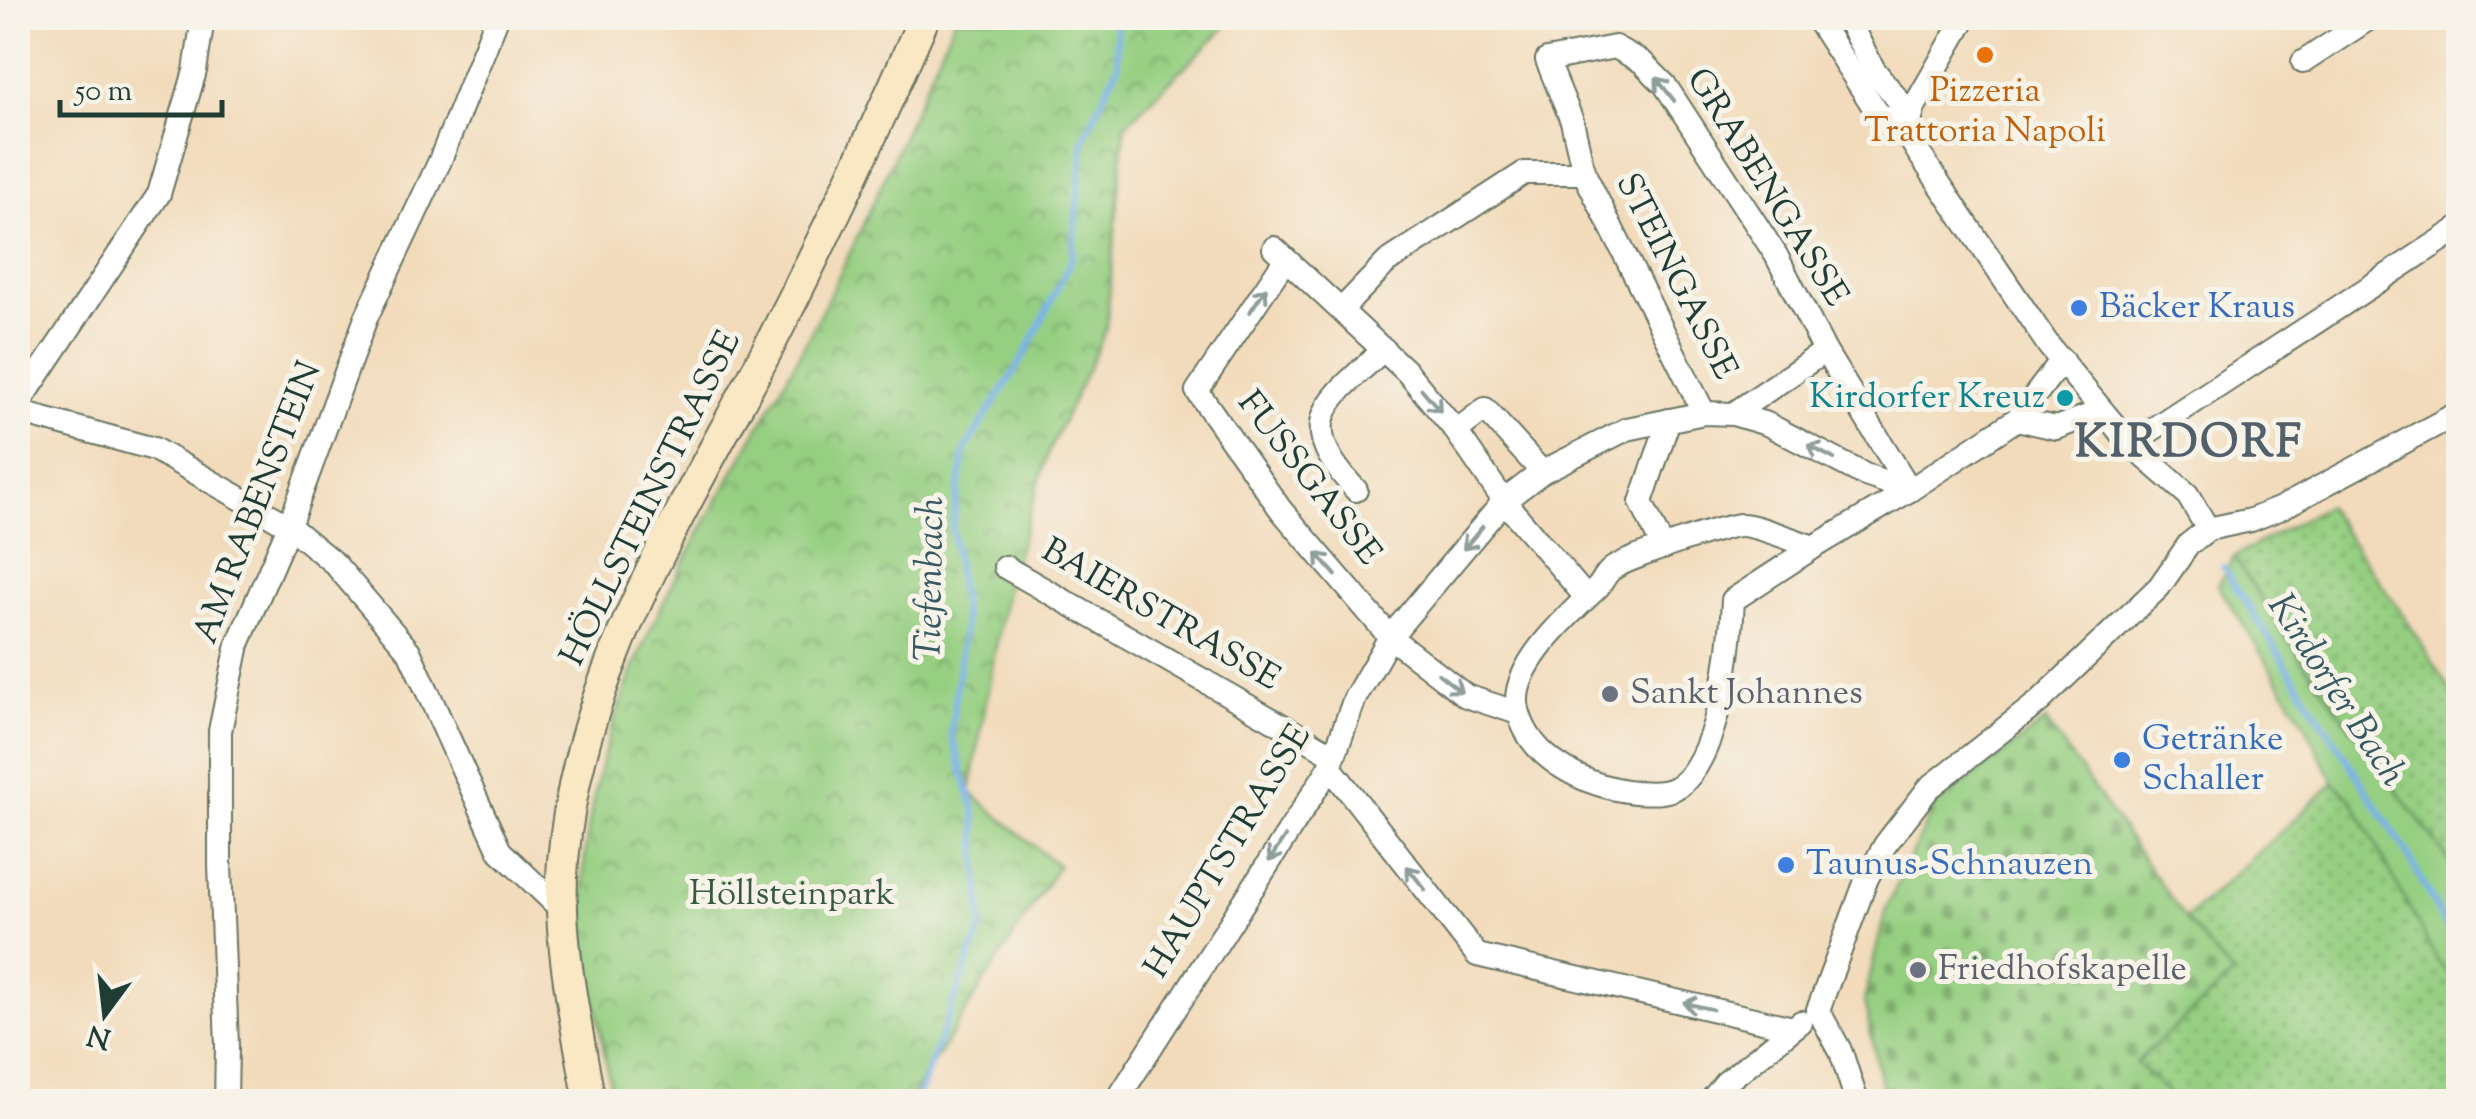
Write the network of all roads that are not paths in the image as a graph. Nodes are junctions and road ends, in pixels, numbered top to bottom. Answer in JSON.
{"nodes":[{"id":1,"x":203,"y":18,"type":"edge"},
{"id":2,"x":497,"y":18,"type":"edge"},
{"id":3,"x":924,"y":18,"type":"edge"},
{"id":4,"x":1816,"y":18,"type":"edge"},
{"id":5,"x":1847,"y":18,"type":"edge"},
{"id":6,"x":1965,"y":18,"type":"edge"},
{"id":7,"x":2370,"y":18,"type":"edge"},
{"id":8,"x":2304,"y":62,"type":"dead end"},
{"id":9,"x":1907,"y":134,"type":"junction"},
{"id":10,"x":1584,"y":173,"type":"junction"},
{"id":11,"x":2458,"y":228,"type":"edge"},
{"id":12,"x":1342,"y":308,"type":"junction"},
{"id":13,"x":1384,"y":349,"type":"junction"},
{"id":14,"x":1825,"y":351,"type":"junction"},
{"id":15,"x":2062,"y":360,"type":"junction"},
{"id":16,"x":18,"y":409,"type":"edge"},
{"id":17,"x":2101,"y":411,"type":"junction"},
{"id":18,"x":1704,"y":412,"type":"junction"},
{"id":19,"x":2458,"y":413,"type":"edge"},
{"id":20,"x":1733,"y":414,"type":"junction"},
{"id":21,"x":2017,"y":419,"type":"junction"},
{"id":22,"x":1669,"y":420,"type":"junction"},
{"id":23,"x":1456,"y":431,"type":"junction"},
{"id":24,"x":2130,"y":444,"type":"junction"},
{"id":25,"x":1542,"y":472,"type":"junction"},
{"id":26,"x":1356,"y":490,"type":"dead end"},
{"id":27,"x":1910,"y":490,"type":"junction"},
{"id":28,"x":1504,"y":501,"type":"junction"},
{"id":29,"x":289,"y":526,"type":"junction"},
{"id":30,"x":2208,"y":528,"type":"junction"},
{"id":31,"x":1814,"y":547,"type":"junction"},
{"id":32,"x":1663,"y":548,"type":"junction"},
{"id":33,"x":1004,"y":568,"type":"dead end"},
{"id":34,"x":1585,"y":596,"type":"junction"},
{"id":35,"x":1390,"y":637,"type":"junction"},
{"id":36,"x":1518,"y":712,"type":"junction"},
{"id":37,"x":1332,"y":761,"type":"junction"},
{"id":38,"x":562,"y":910,"type":"junction"},
{"id":39,"x":1818,"y":1010,"type":"junction"},
{"id":40,"x":1793,"y":1028,"type":"junction"},
{"id":41,"x":226,"y":1102,"type":"edge"},
{"id":42,"x":590,"y":1102,"type":"edge"},
{"id":43,"x":1116,"y":1102,"type":"edge"},
{"id":44,"x":1710,"y":1102,"type":"edge"},
{"id":45,"x":1856,"y":1102,"type":"edge"}],
"edges":[{"from":1,"to":16,"type":"street"},
{"from":2,"to":29,"type":"street","name":"AM RABENSTEIN"},
{"from":3,"to":38,"type":"street","name":"HÖLLSTEINSTRASSE"},
{"from":4,"to":9,"type":"street"},
{"from":5,"to":9,"type":"street"},
{"from":6,"to":9,"type":"street"},
{"from":7,"to":8,"type":"street"},
{"from":9,"to":15,"type":"street"},
{"from":10,"to":12,"type":"street"},
{"from":14,"to":10,"type":"street","name":"GRABENGASSE","one_way":true},
{"from":10,"to":18,"type":"street","name":"STEINGASSE"},
{"from":11,"to":24,"type":"street"},
{"from":12,"to":13,"type":"street"},
{"from":35,"to":12,"type":"street","name":"FUSSGASSE","one_way":true},
{"from":13,"to":23,"type":"street","one_way":true},
{"from":13,"to":26,"type":"street"},
{"from":14,"to":20,"type":"street"},
{"from":14,"to":27,"type":"street","name":"GRABENGASSE"},
{"from":15,"to":17,"type":"street"},
{"from":15,"to":21,"type":"street"},
{"from":16,"to":29,"type":"street"},
{"from":17,"to":21,"type":"street"},
{"from":17,"to":24,"type":"street"},
{"from":18,"to":20,"type":"street","name":"HAUPTSTRASSE"},
{"from":18,"to":22,"type":"street","name":"HAUPTSTRASSE"},
{"from":19,"to":30,"type":"street"},
{"from":27,"to":20,"type":"street","name":"HAUPTSTRASSE","one_way":true},
{"from":21,"to":27,"type":"street"},
{"from":22,"to":25,"type":"street","name":"HAUPTSTRASSE"},
{"from":22,"to":32,"type":"street"},
{"from":23,"to":25,"type":"street"},
{"from":23,"to":28,"type":"street"},
{"from":24,"to":30,"type":"street"},
{"from":25,"to":28,"type":"street","name":"HAUPTSTRASSE"},
{"from":27,"to":31,"type":"street"},
{"from":28,"to":34,"type":"street"},
{"from":28,"to":35,"type":"street","name":"HAUPTSTRASSE","one_way":true},
{"from":29,"to":38,"type":"street"},
{"from":29,"to":41,"type":"street","name":"AM RABENSTEIN"},
{"from":30,"to":39,"type":"street"},
{"from":31,"to":32,"type":"street"},
{"from":31,"to":36,"type":"street"},
{"from":32,"to":34,"type":"street"},
{"from":33,"to":37,"type":"street","name":"BAIERSTRASSE"},
{"from":34,"to":36,"type":"street"},
{"from":35,"to":36,"type":"street","one_way":true},
{"from":35,"to":37,"type":"street","name":"HAUPTSTRASSE"},
{"from":40,"to":37,"type":"street","one_way":true},
{"from":37,"to":43,"type":"street","name":"HAUPTSTRASSE","one_way":true},
{"from":38,"to":42,"type":"street","name":"HÖLLSTEINSTRASSE"},
{"from":39,"to":40,"type":"street"},
{"from":39,"to":45,"type":"street"},
{"from":40,"to":44,"type":"street"}]}
